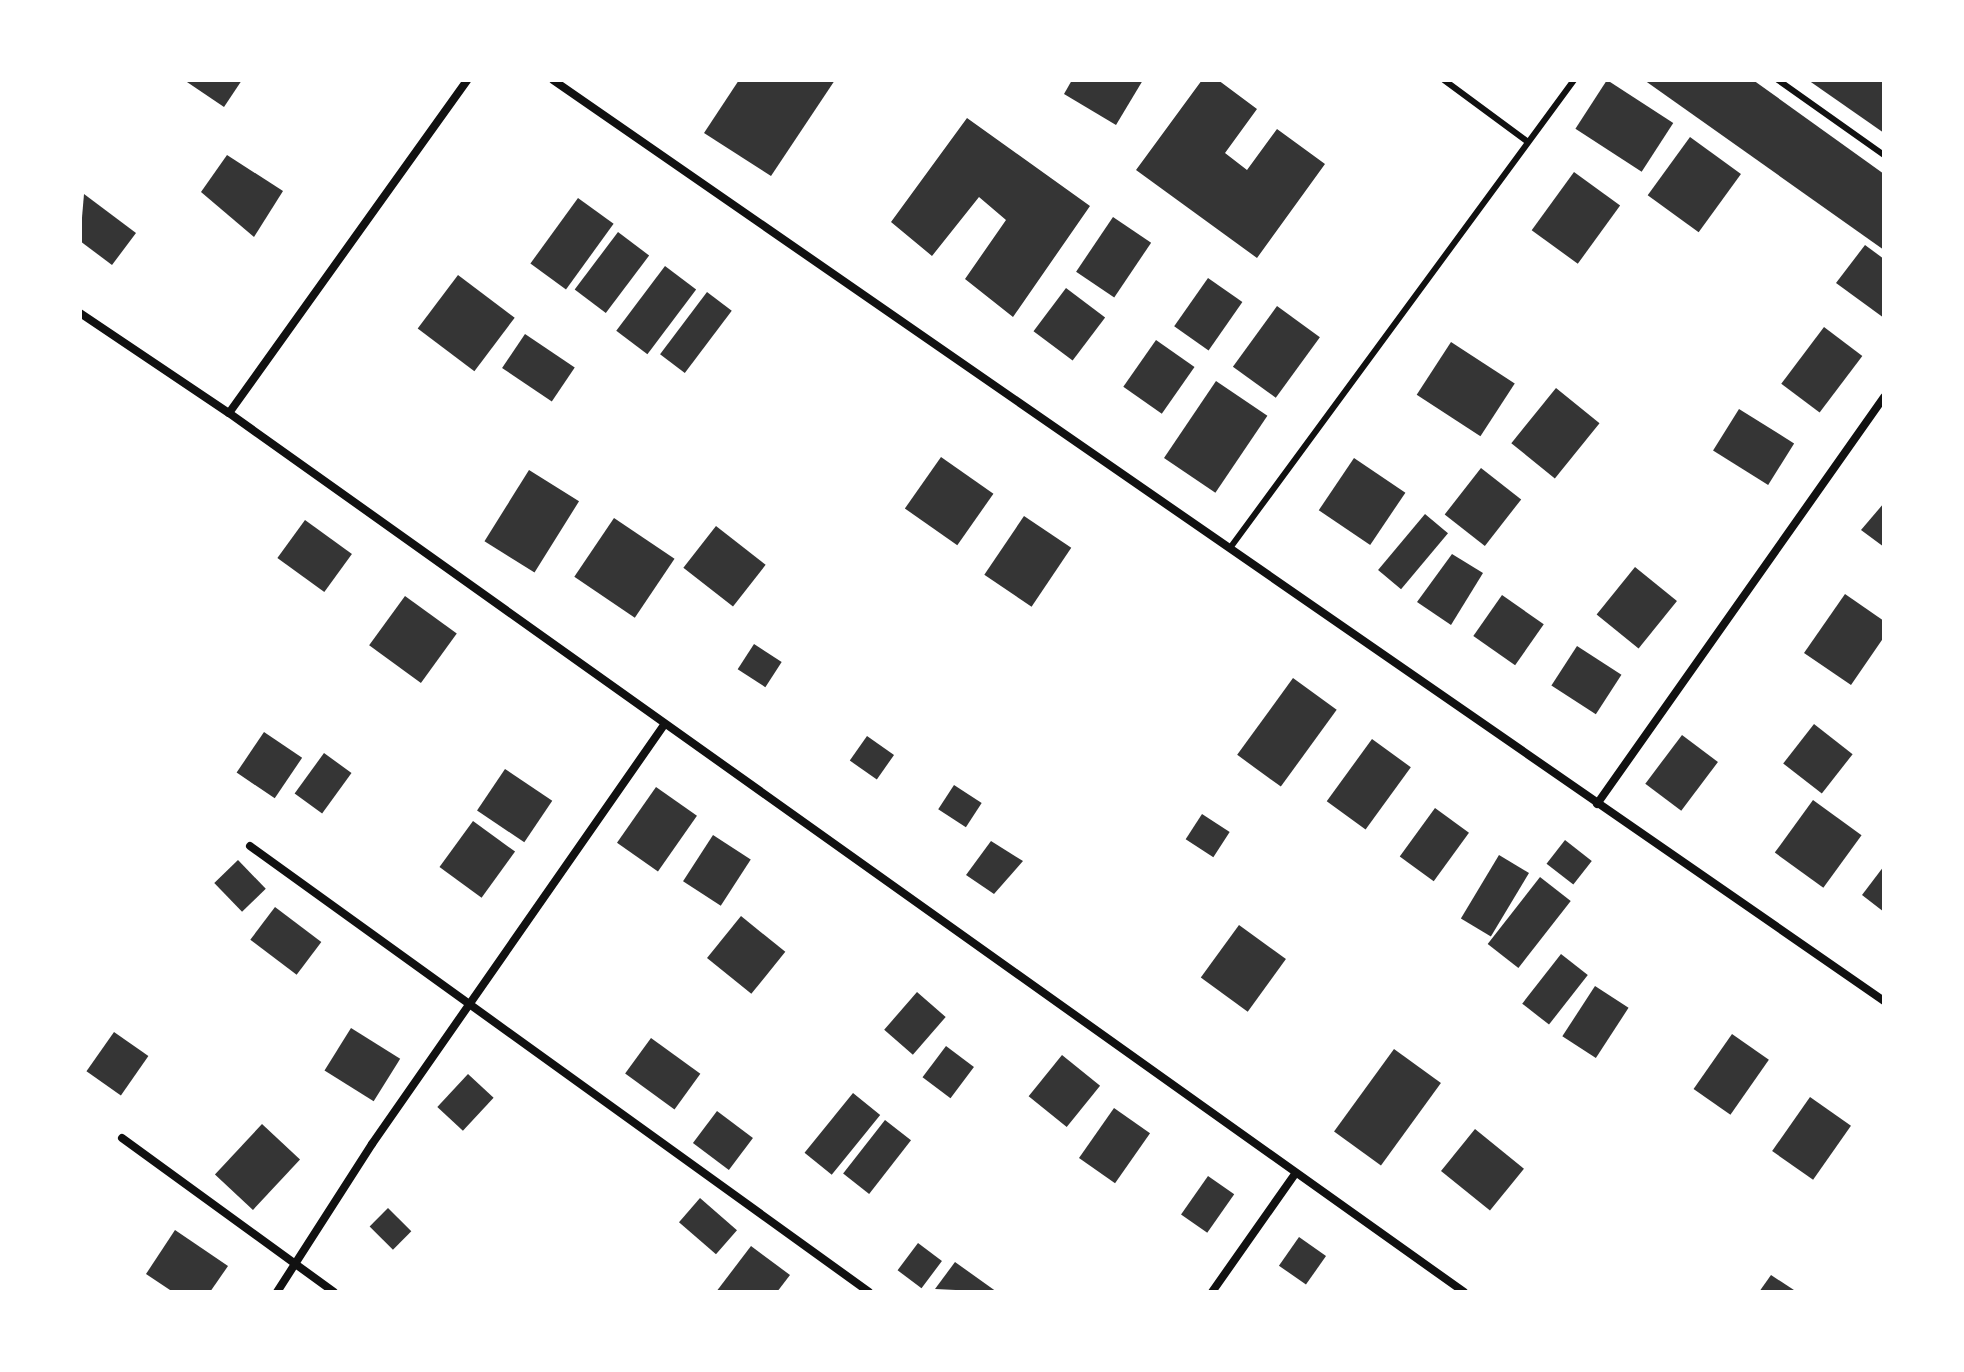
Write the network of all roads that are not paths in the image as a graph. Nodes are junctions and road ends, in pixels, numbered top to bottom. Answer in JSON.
{"nodes":[{"id":1,"x":467,"y":80,"type":"edge"},
{"id":2,"x":553,"y":80,"type":"edge"},
{"id":3,"x":1444,"y":80,"type":"edge"},
{"id":4,"x":1574,"y":80,"type":"edge"},
{"id":5,"x":1778,"y":80,"type":"edge"},
{"id":6,"x":1528,"y":142,"type":"junction"},
{"id":7,"x":1884,"y":155,"type":"edge"},
{"id":8,"x":80,"y":313,"type":"edge"},
{"id":9,"x":1884,"y":397,"type":"edge"},
{"id":10,"x":229,"y":413,"type":"junction"},
{"id":11,"x":1230,"y":548,"type":"junction"},
{"id":12,"x":664,"y":725,"type":"junction"},
{"id":13,"x":1597,"y":804,"type":"junction"},
{"id":14,"x":250,"y":846,"type":"dead end"},
{"id":15,"x":1884,"y":1001,"type":"edge"},
{"id":16,"x":472,"y":1007,"type":"junction"},
{"id":17,"x":122,"y":1138,"type":"dead end"},
{"id":18,"x":1295,"y":1174,"type":"junction"},
{"id":19,"x":295,"y":1264,"type":"junction"},
{"id":20,"x":277,"y":1292,"type":"edge"},
{"id":21,"x":334,"y":1292,"type":"edge"},
{"id":22,"x":869,"y":1292,"type":"edge"},
{"id":23,"x":1212,"y":1292,"type":"edge"},
{"id":24,"x":1464,"y":1292,"type":"edge"}],
"edges":[{"from":1,"to":10,"type":"street"},
{"from":2,"to":11,"type":"street"},
{"from":3,"to":6,"type":"lane"},
{"from":4,"to":6,"type":"lane"},
{"from":5,"to":7,"type":"lane"},
{"from":6,"to":11,"type":"lane"},
{"from":8,"to":10,"type":"street"},
{"from":9,"to":13,"type":"street"},
{"from":10,"to":12,"type":"street"},
{"from":11,"to":13,"type":"street"},
{"from":12,"to":16,"type":"street"},
{"from":12,"to":18,"type":"street"},
{"from":13,"to":15,"type":"street"},
{"from":14,"to":16,"type":"street"},
{"from":16,"to":19,"type":"street"},
{"from":16,"to":22,"type":"street"},
{"from":17,"to":19,"type":"street"},
{"from":18,"to":23,"type":"street"},
{"from":18,"to":24,"type":"street"},
{"from":19,"to":20,"type":"street"},
{"from":19,"to":21,"type":"street"}]}
